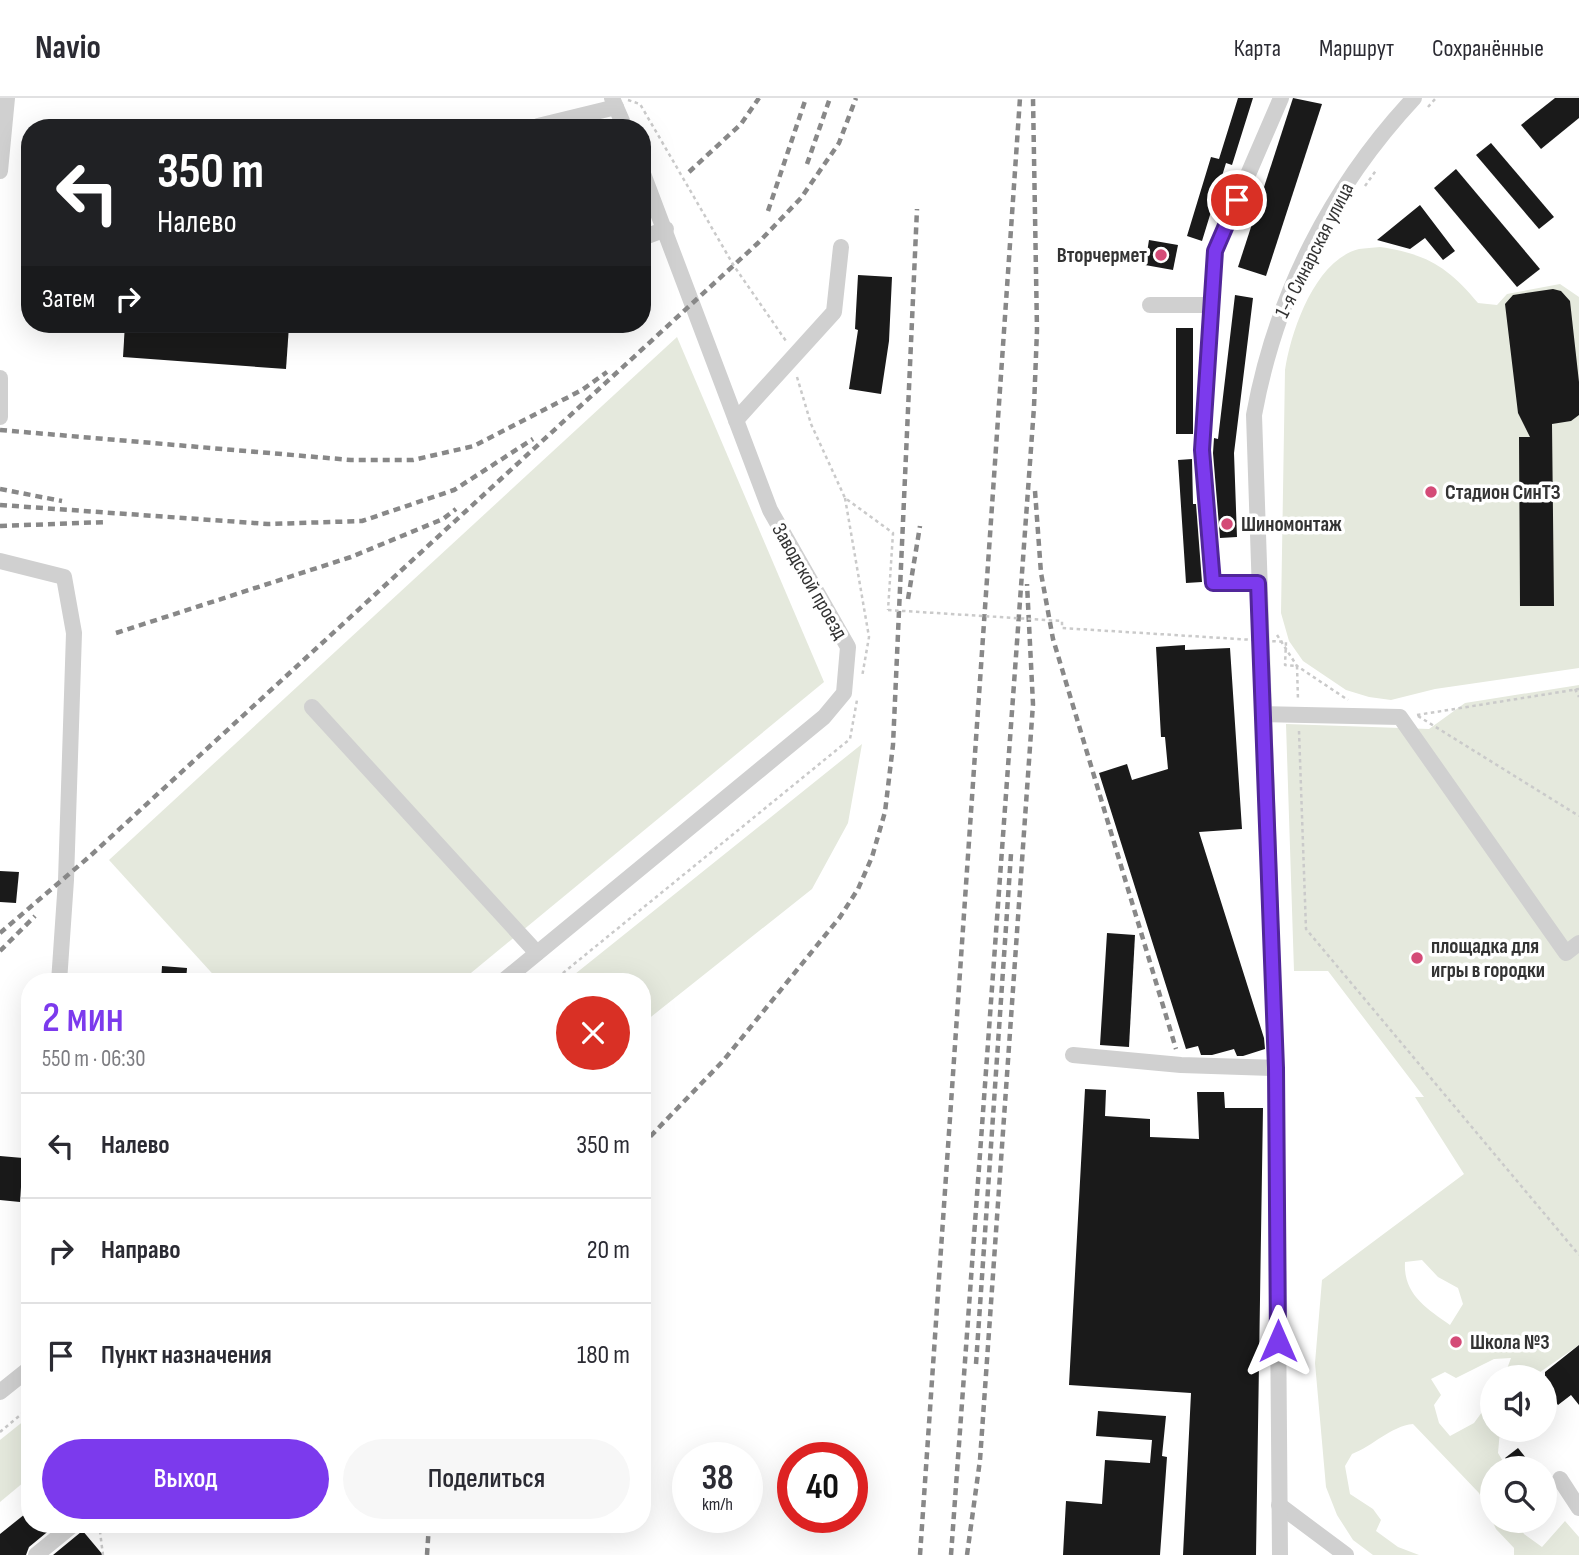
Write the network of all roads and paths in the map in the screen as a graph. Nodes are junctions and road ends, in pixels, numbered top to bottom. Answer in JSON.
{"nodes":[{"id":1,"x":7,"y":98,"type":"edge"},
{"id":2,"x":1281,"y":98,"type":"edge"},
{"id":3,"x":1436,"y":98,"type":"edge"},
{"id":4,"x":617,"y":101,"type":"edge"},
{"id":5,"x":1419,"y":105,"type":"edge"},
{"id":6,"x":560,"y":119,"type":"edge"},
{"id":7,"x":622,"y":119,"type":"edge"},
{"id":8,"x":649,"y":119,"type":"edge"},
{"id":9,"x":651,"y":123,"type":"edge"},
{"id":10,"x":1378,"y":168,"type":"dead end"},
{"id":11,"x":0,"y":171,"type":"edge"},
{"id":12,"x":1363,"y":189,"type":"dead end"},
{"id":13,"x":651,"y":193,"type":"edge"},
{"id":14,"x":666,"y":229,"type":"junction"},
{"id":15,"x":651,"y":235,"type":"edge"},
{"id":16,"x":841,"y":247,"type":"dead end"},
{"id":17,"x":1150,"y":305,"type":"dead end"},
{"id":18,"x":1212,"y":305,"type":"junction"},
{"id":19,"x":791,"y":357,"type":"junction"},
{"id":20,"x":0,"y":378,"type":"edge"},
{"id":21,"x":0,"y":417,"type":"edge"},
{"id":22,"x":736,"y":420,"type":"junction"},
{"id":23,"x":0,"y":561,"type":"edge"},
{"id":24,"x":1258,"y":583,"type":"junction"},
{"id":25,"x":1274,"y":630,"type":"dead end"},
{"id":26,"x":1297,"y":666,"type":"junction"},
{"id":27,"x":1577,"y":689,"type":"edge"},
{"id":28,"x":1579,"y":697,"type":"edge"},
{"id":29,"x":1357,"y":705,"type":"dead end"},
{"id":30,"x":312,"y":706,"type":"dead end"},
{"id":31,"x":1298,"y":708,"type":"dead end"},
{"id":32,"x":1263,"y":714,"type":"junction"},
{"id":33,"x":1299,"y":721,"type":"dead end"},
{"id":34,"x":1579,"y":816,"type":"edge"},
{"id":35,"x":1579,"y":943,"type":"edge"},
{"id":36,"x":537,"y":953,"type":"junction"},
{"id":37,"x":60,"y":973,"type":"edge"},
{"id":38,"x":513,"y":973,"type":"edge"},
{"id":39,"x":1073,"y":1055,"type":"dead end"},
{"id":40,"x":1276,"y":1068,"type":"junction"},
{"id":41,"x":1579,"y":1255,"type":"edge"},
{"id":42,"x":21,"y":1375,"type":"edge"},
{"id":43,"x":0,"y":1392,"type":"edge"},
{"id":44,"x":21,"y":1415,"type":"edge"},
{"id":45,"x":0,"y":1432,"type":"edge"},
{"id":46,"x":1560,"y":1479,"type":"dead end"},
{"id":47,"x":1279,"y":1505,"type":"junction"},
{"id":48,"x":1579,"y":1508,"type":"edge"},
{"id":49,"x":63,"y":1533,"type":"edge"},
{"id":50,"x":100,"y":1533,"type":"edge"},
{"id":51,"x":36,"y":1555,"type":"edge"},
{"id":52,"x":103,"y":1555,"type":"edge"},
{"id":53,"x":1280,"y":1555,"type":"edge"},
{"id":54,"x":1346,"y":1555,"type":"edge"}],
"edges":[{"from":1,"to":11,"type":"street"},
{"from":2,"to":18,"type":"street"},
{"from":3,"to":5,"type":"path"},
{"from":4,"to":6,"type":"street"},
{"from":4,"to":7,"type":"street"},
{"from":4,"to":8,"type":"path"},
{"from":5,"to":24,"type":"street","name":"1-я Синарская улица"},
{"from":9,"to":19,"type":"path"},
{"from":10,"to":12,"type":"path"},
{"from":13,"to":14,"type":"street","name":"Заводской проезд"},
{"from":14,"to":15,"type":"street"},
{"from":14,"to":22,"type":"street","name":"Заводской проезд"},
{"from":16,"to":19,"type":"street"},
{"from":17,"to":18,"type":"street"},
{"from":18,"to":24,"type":"street"},
{"from":19,"to":22,"type":"street"},
{"from":19,"to":26,"type":"path","bridge":true},
{"from":20,"to":21,"type":"street"},
{"from":22,"to":36,"type":"street","name":"Заводской проезд"},
{"from":23,"to":37,"type":"street"},
{"from":24,"to":32,"type":"street","name":"1-я Синарская улица"},
{"from":25,"to":26,"type":"path"},
{"from":26,"to":29,"type":"path"},
{"from":26,"to":31,"type":"path"},
{"from":27,"to":28,"type":"path"},
{"from":27,"to":34,"type":"path"},
{"from":30,"to":36,"type":"street"},
{"from":32,"to":35,"type":"street"},
{"from":32,"to":40,"type":"street","name":"1-я Синарская улица"},
{"from":33,"to":41,"type":"path"},
{"from":36,"to":38,"type":"street","name":"Заводской проезд"},
{"from":39,"to":40,"type":"street"},
{"from":40,"to":47,"type":"street","name":"1-я Синарская улица"},
{"from":42,"to":43,"type":"street"},
{"from":44,"to":45,"type":"path"},
{"from":46,"to":48,"type":"street"},
{"from":47,"to":53,"type":"street","name":"1-я Синарская улица"},
{"from":47,"to":54,"type":"street"},
{"from":49,"to":51,"type":"street"},
{"from":50,"to":52,"type":"path"}]}
